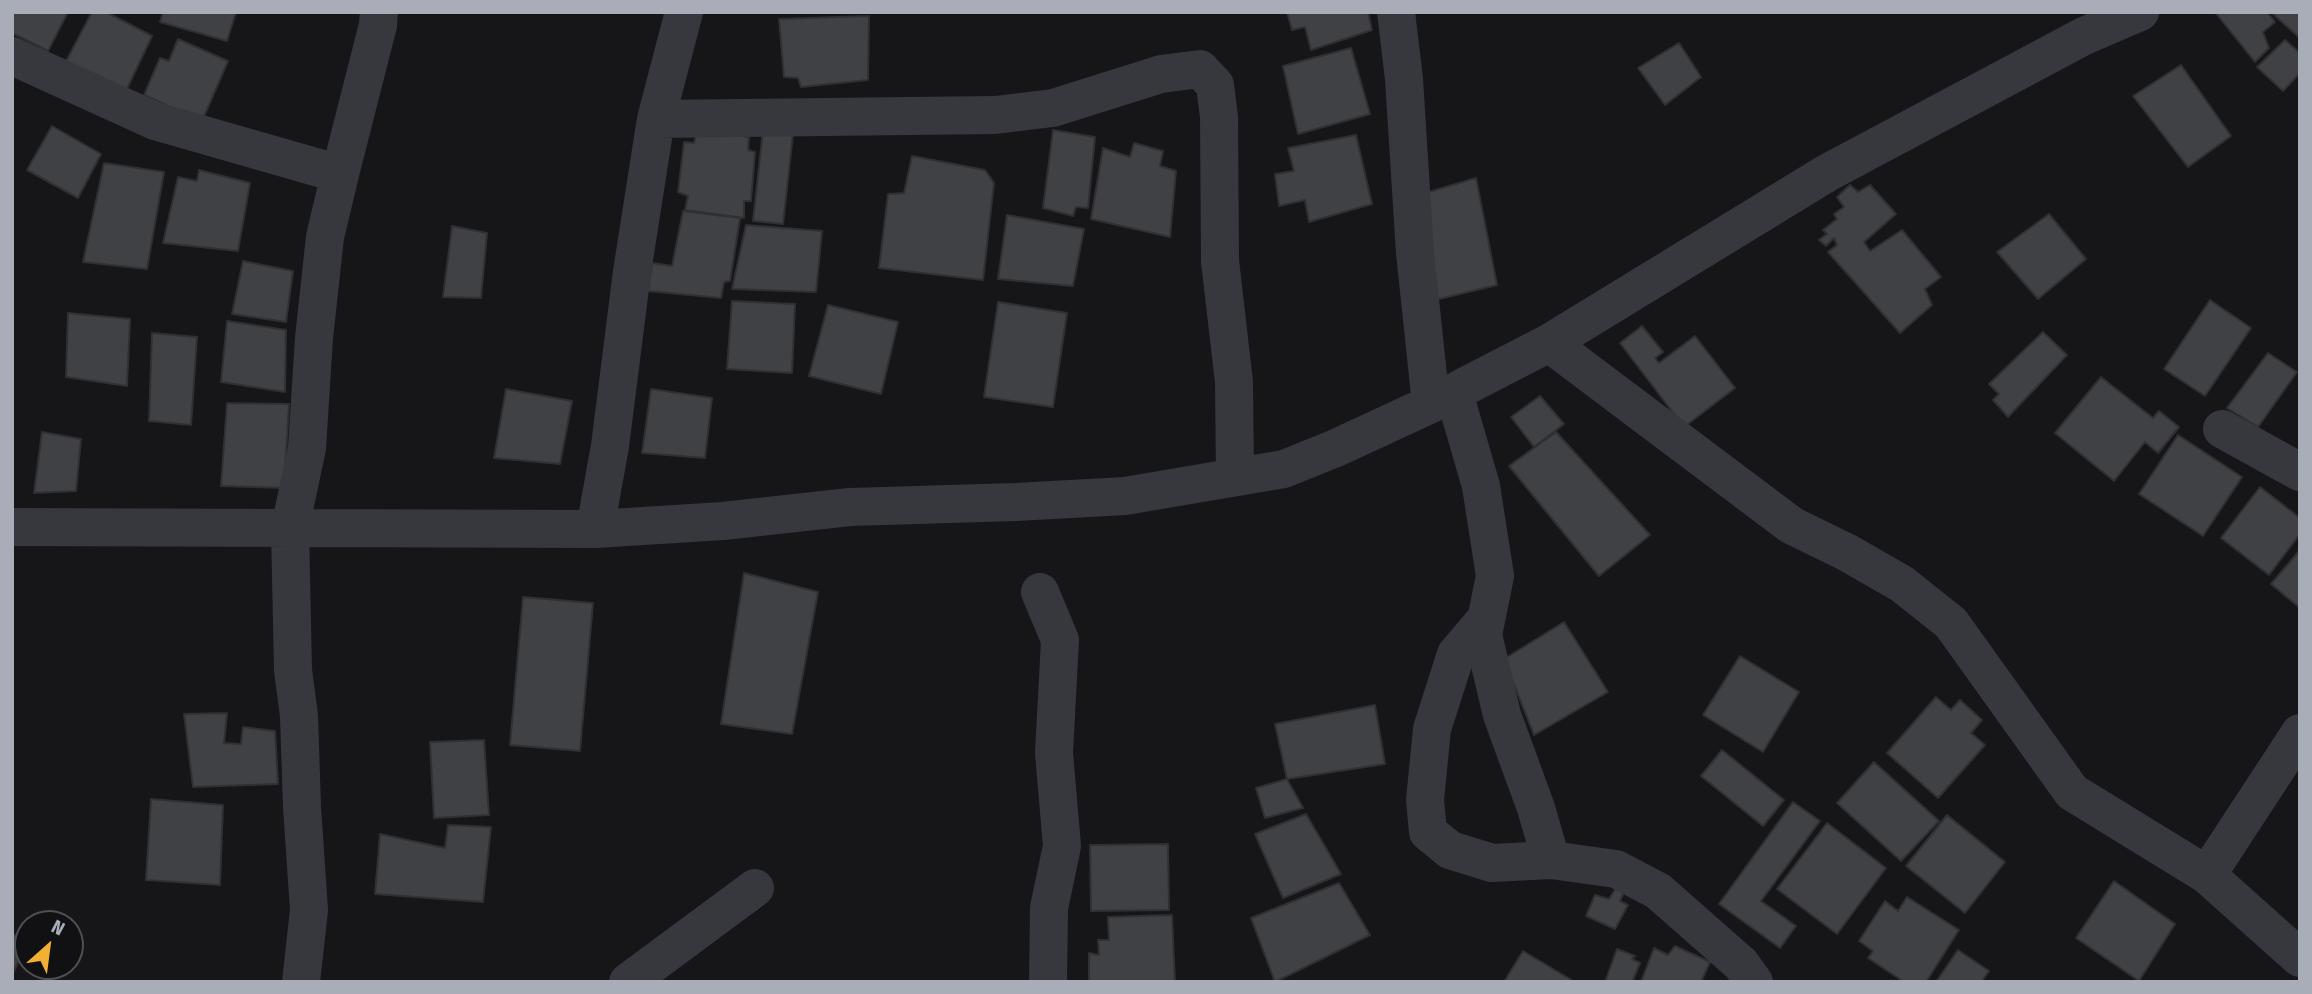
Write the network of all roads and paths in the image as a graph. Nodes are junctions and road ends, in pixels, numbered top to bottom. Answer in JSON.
{"nodes":[{"id":1,"x":380,"y":12,"type":"edge"},
{"id":2,"x":684,"y":12,"type":"edge"},
{"id":3,"x":1396,"y":12,"type":"edge"},
{"id":4,"x":2140,"y":12,"type":"edge"},
{"id":5,"x":12,"y":55,"type":"edge"},
{"id":6,"x":656,"y":119,"type":"junction"},
{"id":7,"x":340,"y":173,"type":"junction"},
{"id":8,"x":1549,"y":343,"type":"junction"},
{"id":9,"x":1443,"y":399,"type":"junction"},
{"id":10,"x":2221,"y":429,"type":"dead end"},
{"id":11,"x":2300,"y":471,"type":"edge"},
{"id":12,"x":1235,"y":477,"type":"junction"},
{"id":13,"x":12,"y":527,"type":"edge"},
{"id":14,"x":290,"y":528,"type":"junction"},
{"id":15,"x":595,"y":530,"type":"junction"},
{"id":16,"x":1040,"y":592,"type":"dead end"},
{"id":17,"x":1486,"y":620,"type":"junction"},
{"id":18,"x":2300,"y":733,"type":"edge"},
{"id":19,"x":1550,"y":860,"type":"junction"},
{"id":20,"x":2207,"y":875,"type":"junction"},
{"id":21,"x":755,"y":888,"type":"dead end"},
{"id":22,"x":2300,"y":958,"type":"edge"},
{"id":23,"x":301,"y":982,"type":"edge"},
{"id":24,"x":628,"y":982,"type":"edge"},
{"id":25,"x":1048,"y":982,"type":"edge"},
{"id":26,"x":1754,"y":982,"type":"edge"}],
"edges":[{"from":1,"to":7,"type":"street"},
{"from":2,"to":6,"type":"street"},
{"from":3,"to":9,"type":"street"},
{"from":4,"to":8,"type":"street"},
{"from":5,"to":7,"type":"street"},
{"from":6,"to":12,"type":"street"},
{"from":6,"to":15,"type":"street"},
{"from":7,"to":14,"type":"street"},
{"from":8,"to":9,"type":"street"},
{"from":8,"to":20,"type":"street"},
{"from":9,"to":12,"type":"street"},
{"from":9,"to":17,"type":"street"},
{"from":10,"to":11,"type":"street"},
{"from":12,"to":15,"type":"street"},
{"from":13,"to":14,"type":"street"},
{"from":14,"to":15,"type":"street"},
{"from":14,"to":23,"type":"street"},
{"from":16,"to":25,"type":"street"},
{"from":17,"to":19,"type":"street"},
{"from":17,"to":19,"type":"street"},
{"from":18,"to":20,"type":"street"},
{"from":19,"to":26,"type":"street"},
{"from":20,"to":22,"type":"street"},
{"from":21,"to":24,"type":"street"}]}
